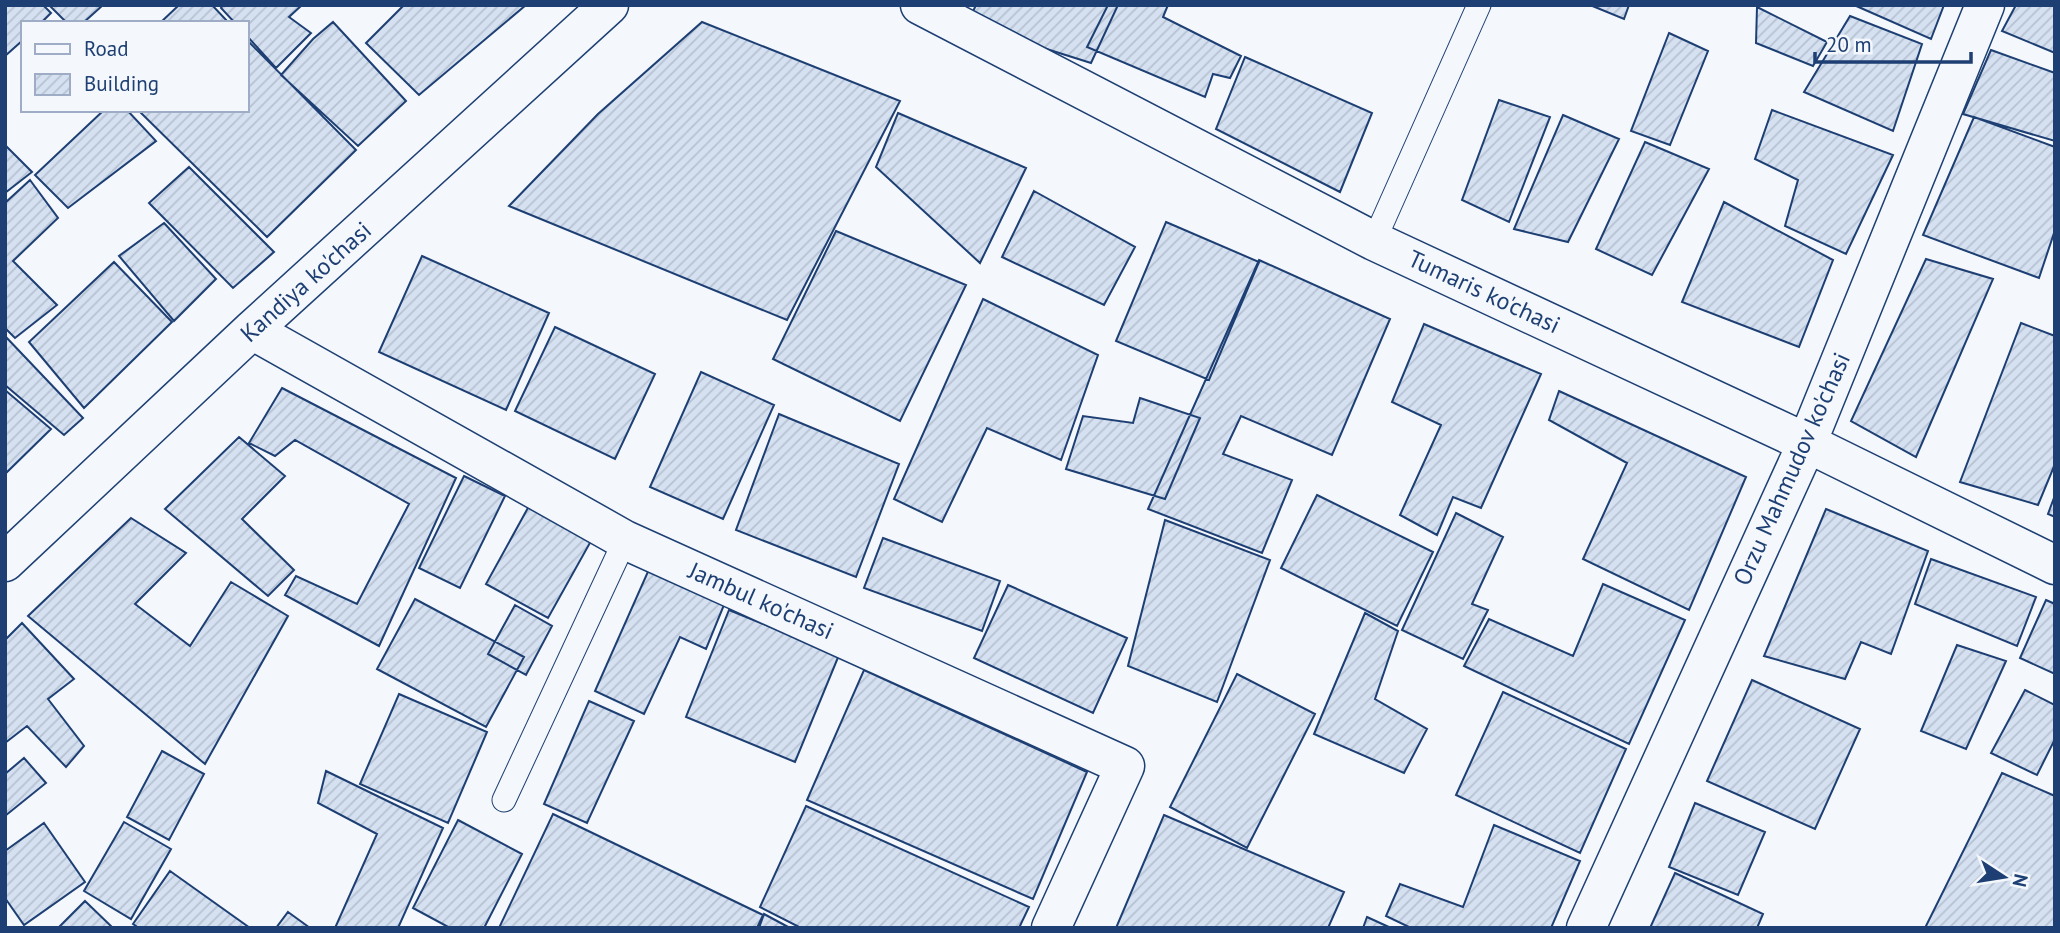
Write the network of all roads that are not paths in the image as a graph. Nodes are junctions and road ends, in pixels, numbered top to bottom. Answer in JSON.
{"nodes":[{"id":1,"x":609,"y":5,"type":"edge"},
{"id":2,"x":920,"y":5,"type":"edge"},
{"id":3,"x":1479,"y":5,"type":"edge"},
{"id":4,"x":1985,"y":5,"type":"edge"},
{"id":5,"x":1374,"y":241,"type":"junction"},
{"id":6,"x":252,"y":330,"type":"junction"},
{"id":7,"x":1807,"y":443,"type":"junction"},
{"id":8,"x":625,"y":540,"type":"junction"},
{"id":9,"x":5,"y":562,"type":"edge"},
{"id":10,"x":2055,"y":565,"type":"edge"},
{"id":11,"x":504,"y":800,"type":"dead end"},
{"id":12,"x":1051,"y":928,"type":"edge"},
{"id":13,"x":1586,"y":928,"type":"edge"}],
"edges":[{"from":1,"to":6,"type":"street","name":"Kandiya ko'chasi"},
{"from":2,"to":5,"type":"street","name":"Tumaris ko'chasi"},
{"from":3,"to":5,"type":"lane"},
{"from":4,"to":7,"type":"street","name":"Orzu Mahmudov ko'chasi"},
{"from":5,"to":7,"type":"street","name":"Tumaris ko'chasi"},
{"from":6,"to":8,"type":"street","name":"Jambul ko'chasi"},
{"from":6,"to":9,"type":"street","name":"Kandiya ko'chasi"},
{"from":7,"to":10,"type":"street","name":"Tumaris ko'chasi"},
{"from":7,"to":13,"type":"street","name":"Orzu Mahmudov ko'chasi"},
{"from":8,"to":11,"type":"lane"},
{"from":8,"to":12,"type":"street","name":"Jambul ko'chasi"}]}
